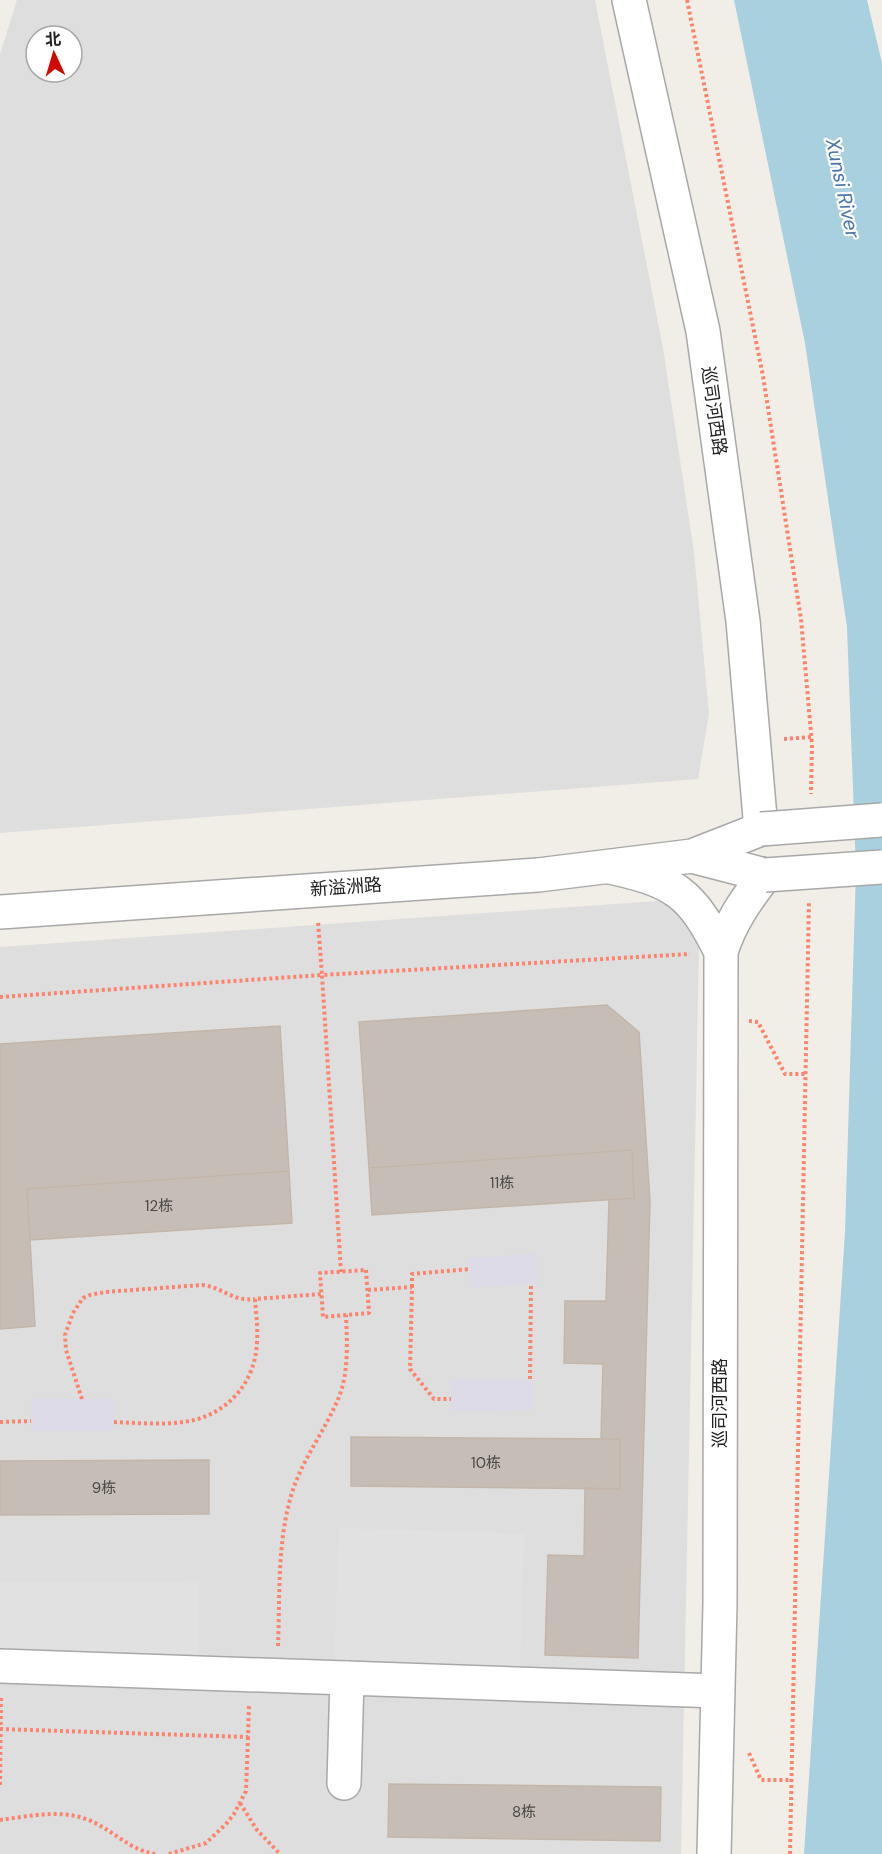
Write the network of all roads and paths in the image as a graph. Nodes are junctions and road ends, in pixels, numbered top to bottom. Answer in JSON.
{"nodes":[{"id":1,"x":629,"y":0,"type":"edge"},
{"id":2,"x":687,"y":0,"type":"edge"},
{"id":3,"x":811,"y":803,"type":"dead end"},
{"id":4,"x":882,"y":820,"type":"edge"},
{"id":5,"x":761,"y":829,"type":"junction"},
{"id":6,"x":692,"y":856,"type":"junction"},
{"id":7,"x":607,"y":866,"type":"junction"},
{"id":8,"x":882,"y":867,"type":"edge"},
{"id":9,"x":765,"y":875,"type":"junction"},
{"id":10,"x":315,"y":889,"type":"junction"},
{"id":11,"x":809,"y":897,"type":"dead end"},
{"id":12,"x":0,"y":912,"type":"edge"},
{"id":13,"x":721,"y":952,"type":"junction"},
{"id":14,"x":322,"y":975,"type":"junction"},
{"id":15,"x":0,"y":997,"type":"edge"},
{"id":16,"x":722,"y":1021,"type":"junction"},
{"id":17,"x":806,"y":1074,"type":"junction"},
{"id":18,"x":470,"y":1269,"type":"dead end"},
{"id":19,"x":341,"y":1272,"type":"junction"},
{"id":20,"x":531,"y":1284,"type":"dead end"},
{"id":21,"x":412,"y":1287,"type":"junction"},
{"id":22,"x":368,"y":1290,"type":"junction"},
{"id":23,"x":321,"y":1294,"type":"junction"},
{"id":24,"x":255,"y":1299,"type":"junction"},
{"id":25,"x":346,"y":1315,"type":"junction"},
{"id":26,"x":530,"y":1379,"type":"dead end"},
{"id":27,"x":82,"y":1399,"type":"dead end"},
{"id":28,"x":451,"y":1399,"type":"dead end"},
{"id":29,"x":31,"y":1421,"type":"dead end"},
{"id":30,"x":0,"y":1422,"type":"edge"},
{"id":31,"x":114,"y":1422,"type":"dead end"},
{"id":32,"x":1,"y":1666,"type":"edge"},
{"id":33,"x":264,"y":1675,"type":"junction"},
{"id":34,"x":347,"y":1678,"type":"junction"},
{"id":35,"x":718,"y":1691,"type":"junction"},
{"id":36,"x":0,"y":1729,"type":"edge"},
{"id":37,"x":717,"y":1735,"type":"junction"},
{"id":38,"x":248,"y":1737,"type":"junction"},
{"id":39,"x":791,"y":1780,"type":"junction"},
{"id":40,"x":344,"y":1783,"type":"dead end"},
{"id":41,"x":0,"y":1785,"type":"edge"},
{"id":42,"x":240,"y":1802,"type":"junction"},
{"id":43,"x":0,"y":1820,"type":"edge"},
{"id":44,"x":155,"y":1854,"type":"edge"},
{"id":45,"x":169,"y":1854,"type":"edge"},
{"id":46,"x":280,"y":1854,"type":"edge"},
{"id":47,"x":714,"y":1854,"type":"edge"},
{"id":48,"x":790,"y":1854,"type":"edge"}],
"edges":[{"from":1,"to":5,"type":"street","name":"巡司河西路"},
{"from":2,"to":3,"type":"path"},
{"from":4,"to":5,"type":"street","bridge":true},
{"from":5,"to":6,"type":"street"},
{"from":6,"to":7,"type":"street","name":"新溢洲路"},
{"from":6,"to":9,"type":"street"},
{"from":7,"to":10,"type":"street","name":"新溢洲路"},
{"from":7,"to":13,"type":"street"},
{"from":8,"to":9,"type":"street","bridge":true},
{"from":9,"to":13,"type":"street"},
{"from":10,"to":12,"type":"street","name":"新溢洲路"},
{"from":10,"to":14,"type":"path"},
{"from":11,"to":17,"type":"path"},
{"from":13,"to":14,"type":"path"},
{"from":13,"to":16,"type":"street","name":"巡司河西路"},
{"from":14,"to":15,"type":"path"},
{"from":14,"to":19,"type":"path"},
{"from":16,"to":17,"type":"path"},
{"from":16,"to":35,"type":"street","name":"巡司河西路"},
{"from":17,"to":39,"type":"path"},
{"from":18,"to":21,"type":"path"},
{"from":19,"to":22,"type":"path"},
{"from":19,"to":23,"type":"path"},
{"from":20,"to":26,"type":"path"},
{"from":21,"to":22,"type":"path"},
{"from":21,"to":28,"type":"path"},
{"from":22,"to":25,"type":"path"},
{"from":23,"to":24,"type":"path"},
{"from":23,"to":25,"type":"path"},
{"from":24,"to":27,"type":"path"},
{"from":24,"to":31,"type":"path"},
{"from":25,"to":33,"type":"path"},
{"from":29,"to":30,"type":"path"},
{"from":32,"to":33,"type":"street"},
{"from":32,"to":36,"type":"path"},
{"from":33,"to":34,"type":"street"},
{"from":33,"to":38,"type":"path"},
{"from":34,"to":35,"type":"street"},
{"from":34,"to":40,"type":"street"},
{"from":35,"to":37,"type":"street","name":"巡司河西路"},
{"from":36,"to":38,"type":"path"},
{"from":36,"to":41,"type":"path"},
{"from":37,"to":39,"type":"path"},
{"from":37,"to":47,"type":"street","name":"巡司河西路"},
{"from":38,"to":42,"type":"path"},
{"from":39,"to":48,"type":"path"},
{"from":42,"to":45,"type":"path"},
{"from":42,"to":46,"type":"path"},
{"from":43,"to":44,"type":"path"}]}
